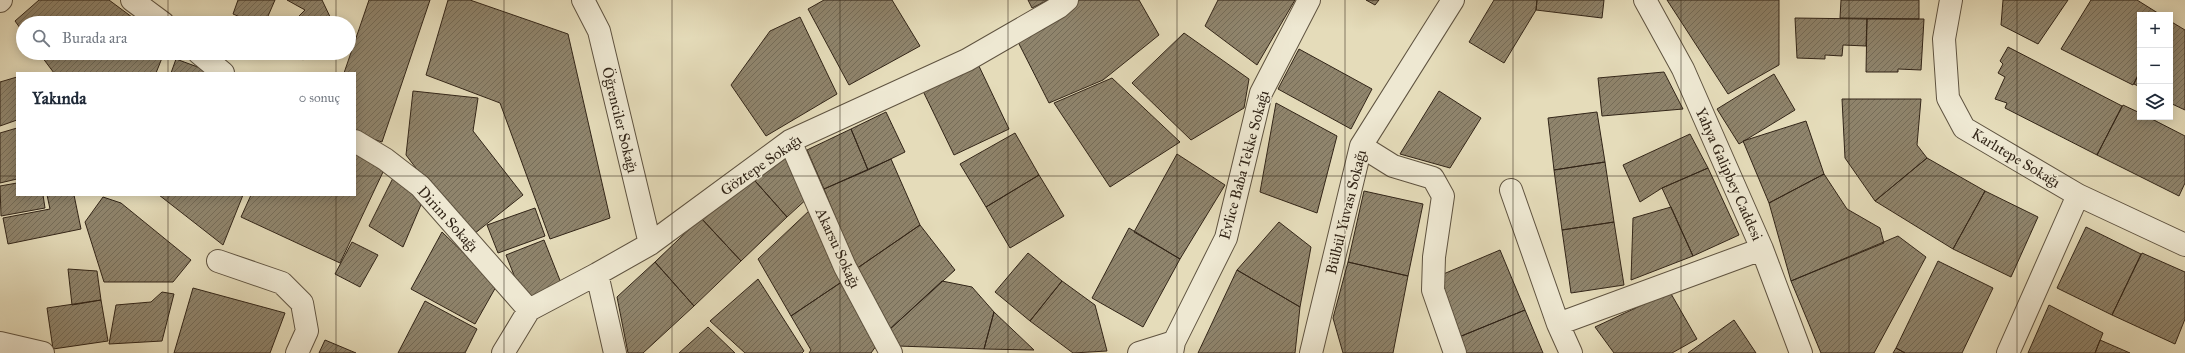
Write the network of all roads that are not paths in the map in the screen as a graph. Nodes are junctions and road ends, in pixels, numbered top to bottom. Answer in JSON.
{"nodes":[{"id":1,"x":132,"y":0,"type":"edge"},
{"id":2,"x":582,"y":0,"type":"edge"},
{"id":3,"x":1067,"y":0,"type":"edge"},
{"id":4,"x":1309,"y":0,"type":"edge"},
{"id":5,"x":1453,"y":0,"type":"edge"},
{"id":6,"x":1645,"y":0,"type":"edge"},
{"id":7,"x":1951,"y":0,"type":"edge"},
{"id":8,"x":154,"y":16,"type":"edge"},
{"id":9,"x":207,"y":60,"type":"edge"},
{"id":10,"x":222,"y":72,"type":"edge"},
{"id":11,"x":790,"y":141,"type":"junction"},
{"id":12,"x":356,"y":142,"type":"edge"},
{"id":13,"x":1361,"y":146,"type":"junction"},
{"id":14,"x":1511,"y":190,"type":"dead end"},
{"id":15,"x":2078,"y":195,"type":"junction"},
{"id":16,"x":650,"y":244,"type":"junction"},
{"id":17,"x":2185,"y":244,"type":"edge"},
{"id":18,"x":1762,"y":249,"type":"junction"},
{"id":19,"x":218,"y":261,"type":"dead end"},
{"id":20,"x":598,"y":274,"type":"junction"},
{"id":21,"x":529,"y":310,"type":"junction"},
{"id":22,"x":1558,"y":324,"type":"junction"},
{"id":23,"x":0,"y":343,"type":"edge"},
{"id":24,"x":1173,"y":348,"type":"edge"},
{"id":25,"x":43,"y":353,"type":"edge"},
{"id":26,"x":297,"y":353,"type":"edge"},
{"id":27,"x":503,"y":353,"type":"edge"},
{"id":28,"x":615,"y":353,"type":"edge"},
{"id":29,"x":890,"y":353,"type":"edge"},
{"id":30,"x":1139,"y":353,"type":"edge"},
{"id":31,"x":1311,"y":353,"type":"edge"},
{"id":32,"x":1455,"y":353,"type":"edge"},
{"id":33,"x":1571,"y":353,"type":"edge"},
{"id":34,"x":1801,"y":353,"type":"edge"},
{"id":35,"x":2008,"y":353,"type":"edge"}],
"edges":[{"from":1,"to":8,"type":"street"},
{"from":2,"to":16,"type":"street","name":"Öğrenciler Sokağı"},
{"from":3,"to":11,"type":"street","name":"Göztepe Sokağı"},
{"from":4,"to":24,"type":"street","name":"Evlice Baba Tekke Sokağı"},
{"from":5,"to":13,"type":"street","name":"Bülbül Yuvası Sokağı"},
{"from":6,"to":18,"type":"street","name":"Yahya Galipbey Caddesi"},
{"from":7,"to":15,"type":"street","name":"Karlıtepe Sokağı"},
{"from":9,"to":10,"type":"street"},
{"from":11,"to":16,"type":"street","name":"Göztepe Sokağı"},
{"from":11,"to":29,"type":"street","name":"Akarsu Sokağı"},
{"from":12,"to":21,"type":"street","name":"Dirim Sokağı"},
{"from":13,"to":31,"type":"street","name":"Bülbül Yuvası Sokağı"},
{"from":13,"to":32,"type":"street"},
{"from":14,"to":22,"type":"street"},
{"from":15,"to":17,"type":"street","name":"Karlıtepe Sokağı"},
{"from":15,"to":35,"type":"street","name":"Karlıtepe Sokağı"},
{"from":16,"to":20,"type":"street","name":"Göztepe Sokağı"},
{"from":18,"to":22,"type":"street"},
{"from":18,"to":34,"type":"street","name":"Yahya Galipbey Caddesi"},
{"from":19,"to":26,"type":"street"},
{"from":20,"to":21,"type":"street","name":"Göztepe Sokağı"},
{"from":20,"to":28,"type":"street"},
{"from":21,"to":27,"type":"street"},
{"from":22,"to":33,"type":"street"},
{"from":23,"to":25,"type":"street"},
{"from":24,"to":30,"type":"street"}]}
